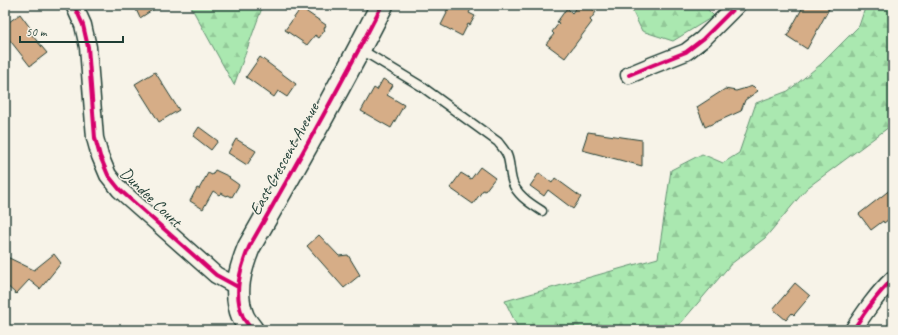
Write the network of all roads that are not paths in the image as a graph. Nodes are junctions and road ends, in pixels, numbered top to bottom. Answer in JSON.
{"nodes":[{"id":1,"x":74,"y":5,"type":"edge"},
{"id":2,"x":382,"y":5,"type":"edge"},
{"id":3,"x":737,"y":5,"type":"edge"},
{"id":4,"x":360,"y":49,"type":"junction"},
{"id":5,"x":628,"y":76,"type":"dead end"},
{"id":6,"x":542,"y":212,"type":"dead end"},
{"id":7,"x":893,"y":279,"type":"edge"},
{"id":8,"x":238,"y":287,"type":"junction"},
{"id":9,"x":252,"y":330,"type":"edge"},
{"id":10,"x":853,"y":330,"type":"edge"}],
"edges":[{"from":1,"to":8,"type":"street","name":"Dundee Court"},
{"from":2,"to":4,"type":"street","name":"East Crescent Avenue"},
{"from":3,"to":5,"type":"street"},
{"from":4,"to":6,"type":"lane"},
{"from":4,"to":8,"type":"street","name":"East Crescent Avenue"},
{"from":7,"to":10,"type":"street"},
{"from":8,"to":9,"type":"street","name":"East Crescent Avenue"}]}
